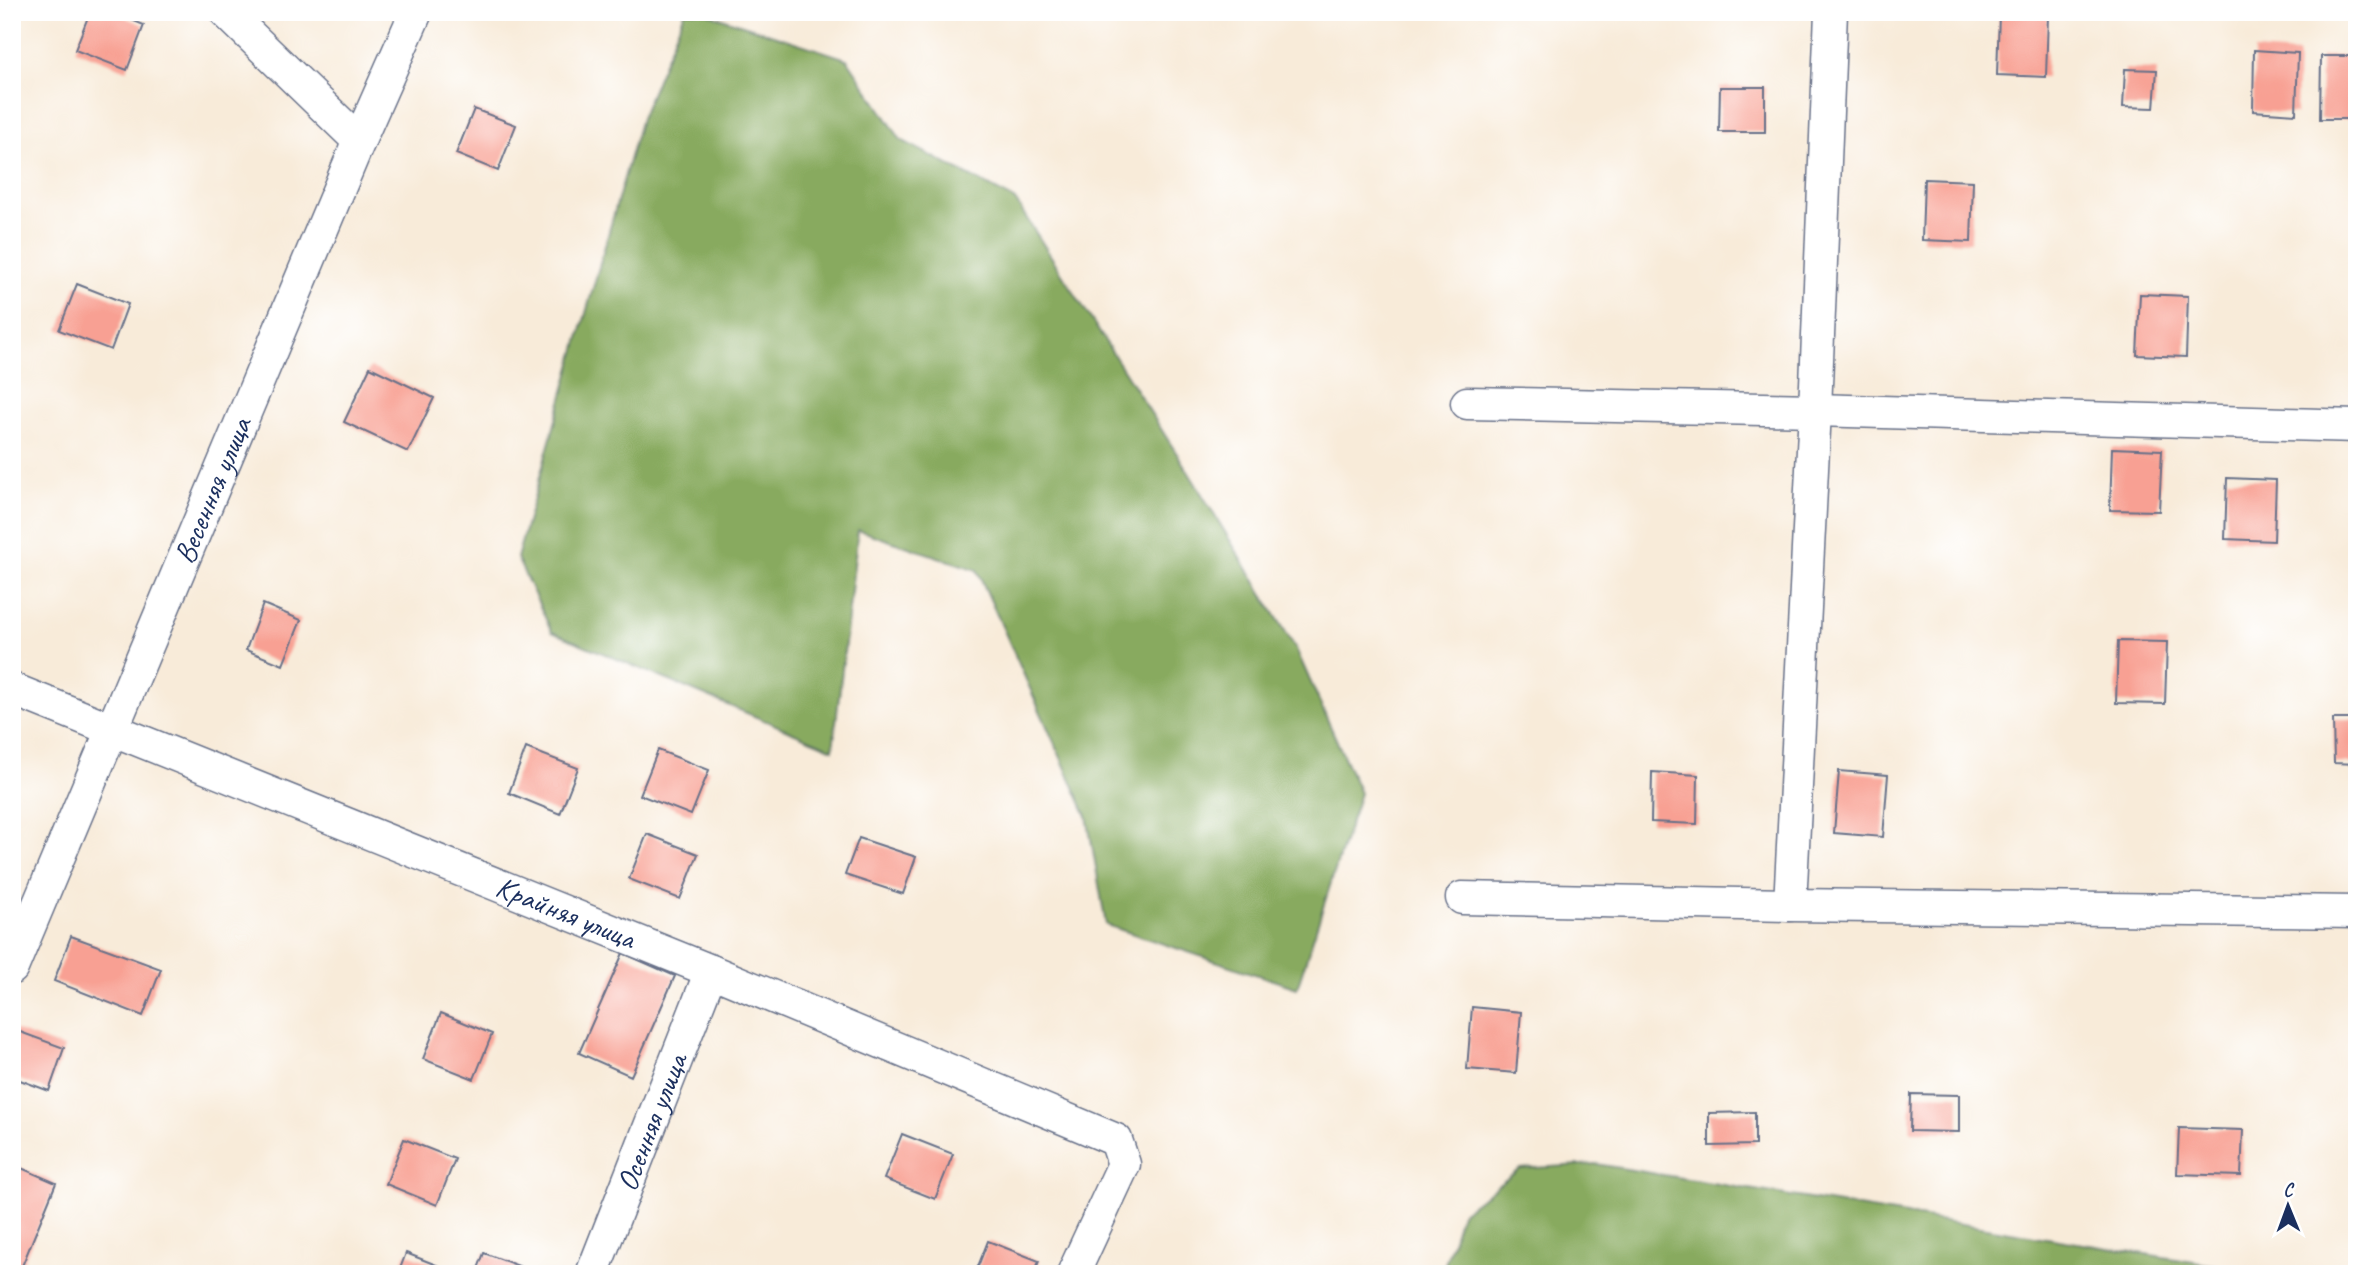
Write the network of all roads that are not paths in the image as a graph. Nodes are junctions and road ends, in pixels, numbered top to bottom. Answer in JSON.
{"nodes":[{"id":1,"x":226,"y":12,"type":"edge"},
{"id":2,"x":416,"y":12,"type":"edge"},
{"id":3,"x":1832,"y":12,"type":"edge"},
{"id":4,"x":359,"y":141,"type":"junction"},
{"id":5,"x":1467,"y":403,"type":"dead end"},
{"id":6,"x":1815,"y":410,"type":"junction"},
{"id":7,"x":2357,"y":426,"type":"edge"},
{"id":8,"x":12,"y":689,"type":"edge"},
{"id":9,"x":112,"y":730,"type":"junction"},
{"id":10,"x":1462,"y":898,"type":"dead end"},
{"id":11,"x":1790,"y":905,"type":"junction"},
{"id":12,"x":2357,"y":912,"type":"edge"},
{"id":13,"x":12,"y":968,"type":"edge"},
{"id":14,"x":711,"y":971,"type":"junction"},
{"id":15,"x":592,"y":1274,"type":"edge"},
{"id":16,"x":1073,"y":1274,"type":"edge"}],
"edges":[{"from":1,"to":4,"type":"street"},
{"from":2,"to":4,"type":"street","name":"Весенняя улица"},
{"from":3,"to":6,"type":"street"},
{"from":4,"to":9,"type":"street","name":"Весенняя улица"},
{"from":5,"to":6,"type":"street"},
{"from":6,"to":7,"type":"street"},
{"from":6,"to":11,"type":"street"},
{"from":8,"to":9,"type":"street","name":"Крайняя улица"},
{"from":9,"to":13,"type":"street","name":"Весенняя улица"},
{"from":9,"to":14,"type":"street","name":"Крайняя улица"},
{"from":10,"to":11,"type":"street"},
{"from":11,"to":12,"type":"street"},
{"from":14,"to":15,"type":"street","name":"Осенняя улица"},
{"from":14,"to":16,"type":"street","name":"Крайняя улица"}]}
